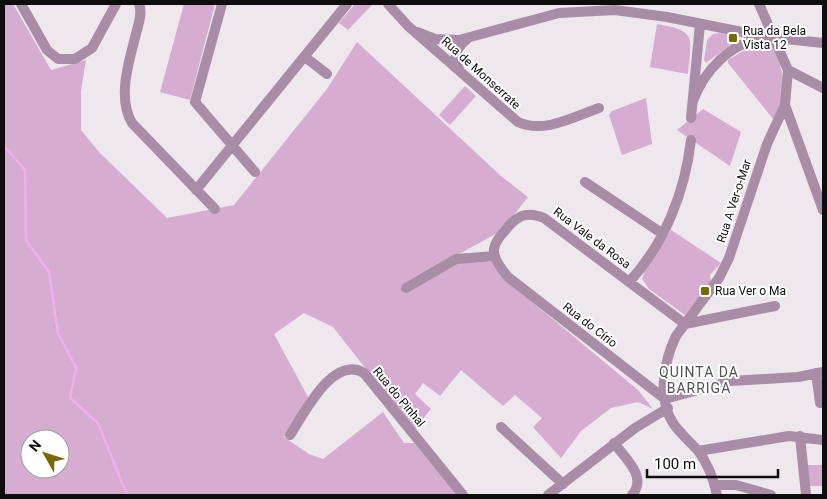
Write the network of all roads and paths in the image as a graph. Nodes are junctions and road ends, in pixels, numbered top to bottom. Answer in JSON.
{"nodes":[{"id":1,"x":21,"y":4,"type":"edge"},
{"id":2,"x":116,"y":4,"type":"edge"},
{"id":3,"x":139,"y":4,"type":"edge"},
{"id":4,"x":222,"y":4,"type":"edge"},
{"id":5,"x":347,"y":4,"type":"edge"},
{"id":6,"x":388,"y":4,"type":"edge"},
{"id":7,"x":617,"y":4,"type":"edge"},
{"id":8,"x":644,"y":4,"type":"edge"},
{"id":9,"x":759,"y":4,"type":"edge"},
{"id":10,"x":601,"y":10,"type":"junction"},
{"id":11,"x":667,"y":17,"type":"junction"},
{"id":12,"x":700,"y":24,"type":"junction"},
{"id":13,"x":417,"y":32,"type":"junction"},
{"id":14,"x":468,"y":38,"type":"junction"},
{"id":15,"x":772,"y":38,"type":"junction"},
{"id":16,"x":823,"y":44,"type":"edge"},
{"id":17,"x":304,"y":57,"type":"junction"},
{"id":18,"x":788,"y":70,"type":"junction"},
{"id":19,"x":461,"y":72,"type":"junction"},
{"id":20,"x":326,"y":74,"type":"dead end"},
{"id":21,"x":823,"y":88,"type":"edge"},
{"id":22,"x":694,"y":101,"type":"junction"},
{"id":23,"x":784,"y":105,"type":"junction"},
{"id":24,"x":599,"y":108,"type":"dead end"},
{"id":25,"x":691,"y":118,"type":"dead end"},
{"id":26,"x":691,"y":140,"type":"dead end"},
{"id":27,"x":232,"y":146,"type":"junction"},
{"id":28,"x":255,"y":172,"type":"dead end"},
{"id":29,"x":585,"y":182,"type":"dead end"},
{"id":30,"x":196,"y":190,"type":"junction"},
{"id":31,"x":821,"y":197,"type":"edge"},
{"id":32,"x":215,"y":209,"type":"dead end"},
{"id":33,"x":823,"y":210,"type":"edge"},
{"id":34,"x":662,"y":234,"type":"junction"},
{"id":35,"x":495,"y":256,"type":"junction"},
{"id":36,"x":629,"y":282,"type":"junction"},
{"id":37,"x":406,"y":288,"type":"dead end"},
{"id":38,"x":775,"y":306,"type":"dead end"},
{"id":39,"x":685,"y":324,"type":"junction"},
{"id":40,"x":820,"y":372,"type":"edge"},
{"id":41,"x":666,"y":403,"type":"junction"},
{"id":42,"x":820,"y":403,"type":"dead end"},
{"id":43,"x":501,"y":427,"type":"dead end"},
{"id":44,"x":290,"y":435,"type":"dead end"},
{"id":45,"x":800,"y":436,"type":"junction"},
{"id":46,"x":823,"y":440,"type":"edge"},
{"id":47,"x":614,"y":443,"type":"junction"},
{"id":48,"x":698,"y":451,"type":"junction"},
{"id":49,"x":563,"y":484,"type":"junction"},
{"id":50,"x":716,"y":490,"type":"edge"},
{"id":51,"x":463,"y":495,"type":"edge"},
{"id":52,"x":548,"y":495,"type":"edge"},
{"id":53,"x":632,"y":495,"type":"edge"},
{"id":54,"x":771,"y":495,"type":"edge"},
{"id":55,"x":806,"y":495,"type":"edge"}],
"edges":[{"from":1,"to":2,"type":"street"},
{"from":3,"to":30,"type":"street"},
{"from":4,"to":27,"type":"street"},
{"from":5,"to":17,"type":"street"},
{"from":6,"to":13,"type":"street","name":"Rua de Monserrate"},
{"from":7,"to":10,"type":"street"},
{"from":8,"to":11,"type":"street"},
{"from":9,"to":15,"type":"street","name":"Rua A Ver-o-Mar"},
{"from":10,"to":11,"type":"street"},
{"from":10,"to":14,"type":"street"},
{"from":11,"to":12,"type":"street"},
{"from":12,"to":15,"type":"street"},
{"from":12,"to":22,"type":"street"},
{"from":13,"to":14,"type":"street"},
{"from":13,"to":19,"type":"street","name":"Rua de Monserrate"},
{"from":14,"to":19,"type":"street"},
{"from":15,"to":16,"type":"street"},
{"from":15,"to":18,"type":"street","name":"Rua A Ver-o-Mar"},
{"from":15,"to":22,"type":"street"},
{"from":17,"to":20,"type":"street"},
{"from":17,"to":27,"type":"street"},
{"from":18,"to":21,"type":"street"},
{"from":18,"to":23,"type":"street","name":"Rua A Ver-o-Mar"},
{"from":19,"to":24,"type":"street","name":"Rua de Monserrate"},
{"from":22,"to":25,"type":"street"},
{"from":23,"to":31,"type":"street"},
{"from":23,"to":39,"type":"street","name":"Rua A Ver-o-Mar"},
{"from":26,"to":34,"type":"street"},
{"from":27,"to":28,"type":"street"},
{"from":27,"to":30,"type":"street"},
{"from":29,"to":34,"type":"street"},
{"from":30,"to":32,"type":"street"},
{"from":31,"to":33,"type":"street"},
{"from":34,"to":36,"type":"street"},
{"from":35,"to":36,"type":"street","name":"Rua Vale da Rosa"},
{"from":35,"to":37,"type":"street"},
{"from":35,"to":41,"type":"street","name":"Rua do Círio"},
{"from":36,"to":39,"type":"street","name":"Rua Vale da Rosa"},
{"from":38,"to":39,"type":"street"},
{"from":39,"to":41,"type":"street","name":"Rua A Ver-o-Mar"},
{"from":40,"to":41,"type":"street"},
{"from":40,"to":42,"type":"street"},
{"from":41,"to":47,"type":"street"},
{"from":41,"to":48,"type":"street","name":"Rua do Círio"},
{"from":43,"to":49,"type":"street"},
{"from":44,"to":51,"type":"street","name":"Rua do Pinhal"},
{"from":45,"to":46,"type":"street"},
{"from":45,"to":48,"type":"street"},
{"from":45,"to":55,"type":"street"},
{"from":47,"to":49,"type":"street"},
{"from":47,"to":53,"type":"street"},
{"from":48,"to":50,"type":"street","name":"Rua do Círio"},
{"from":49,"to":52,"type":"street"},
{"from":50,"to":54,"type":"street"}]}
